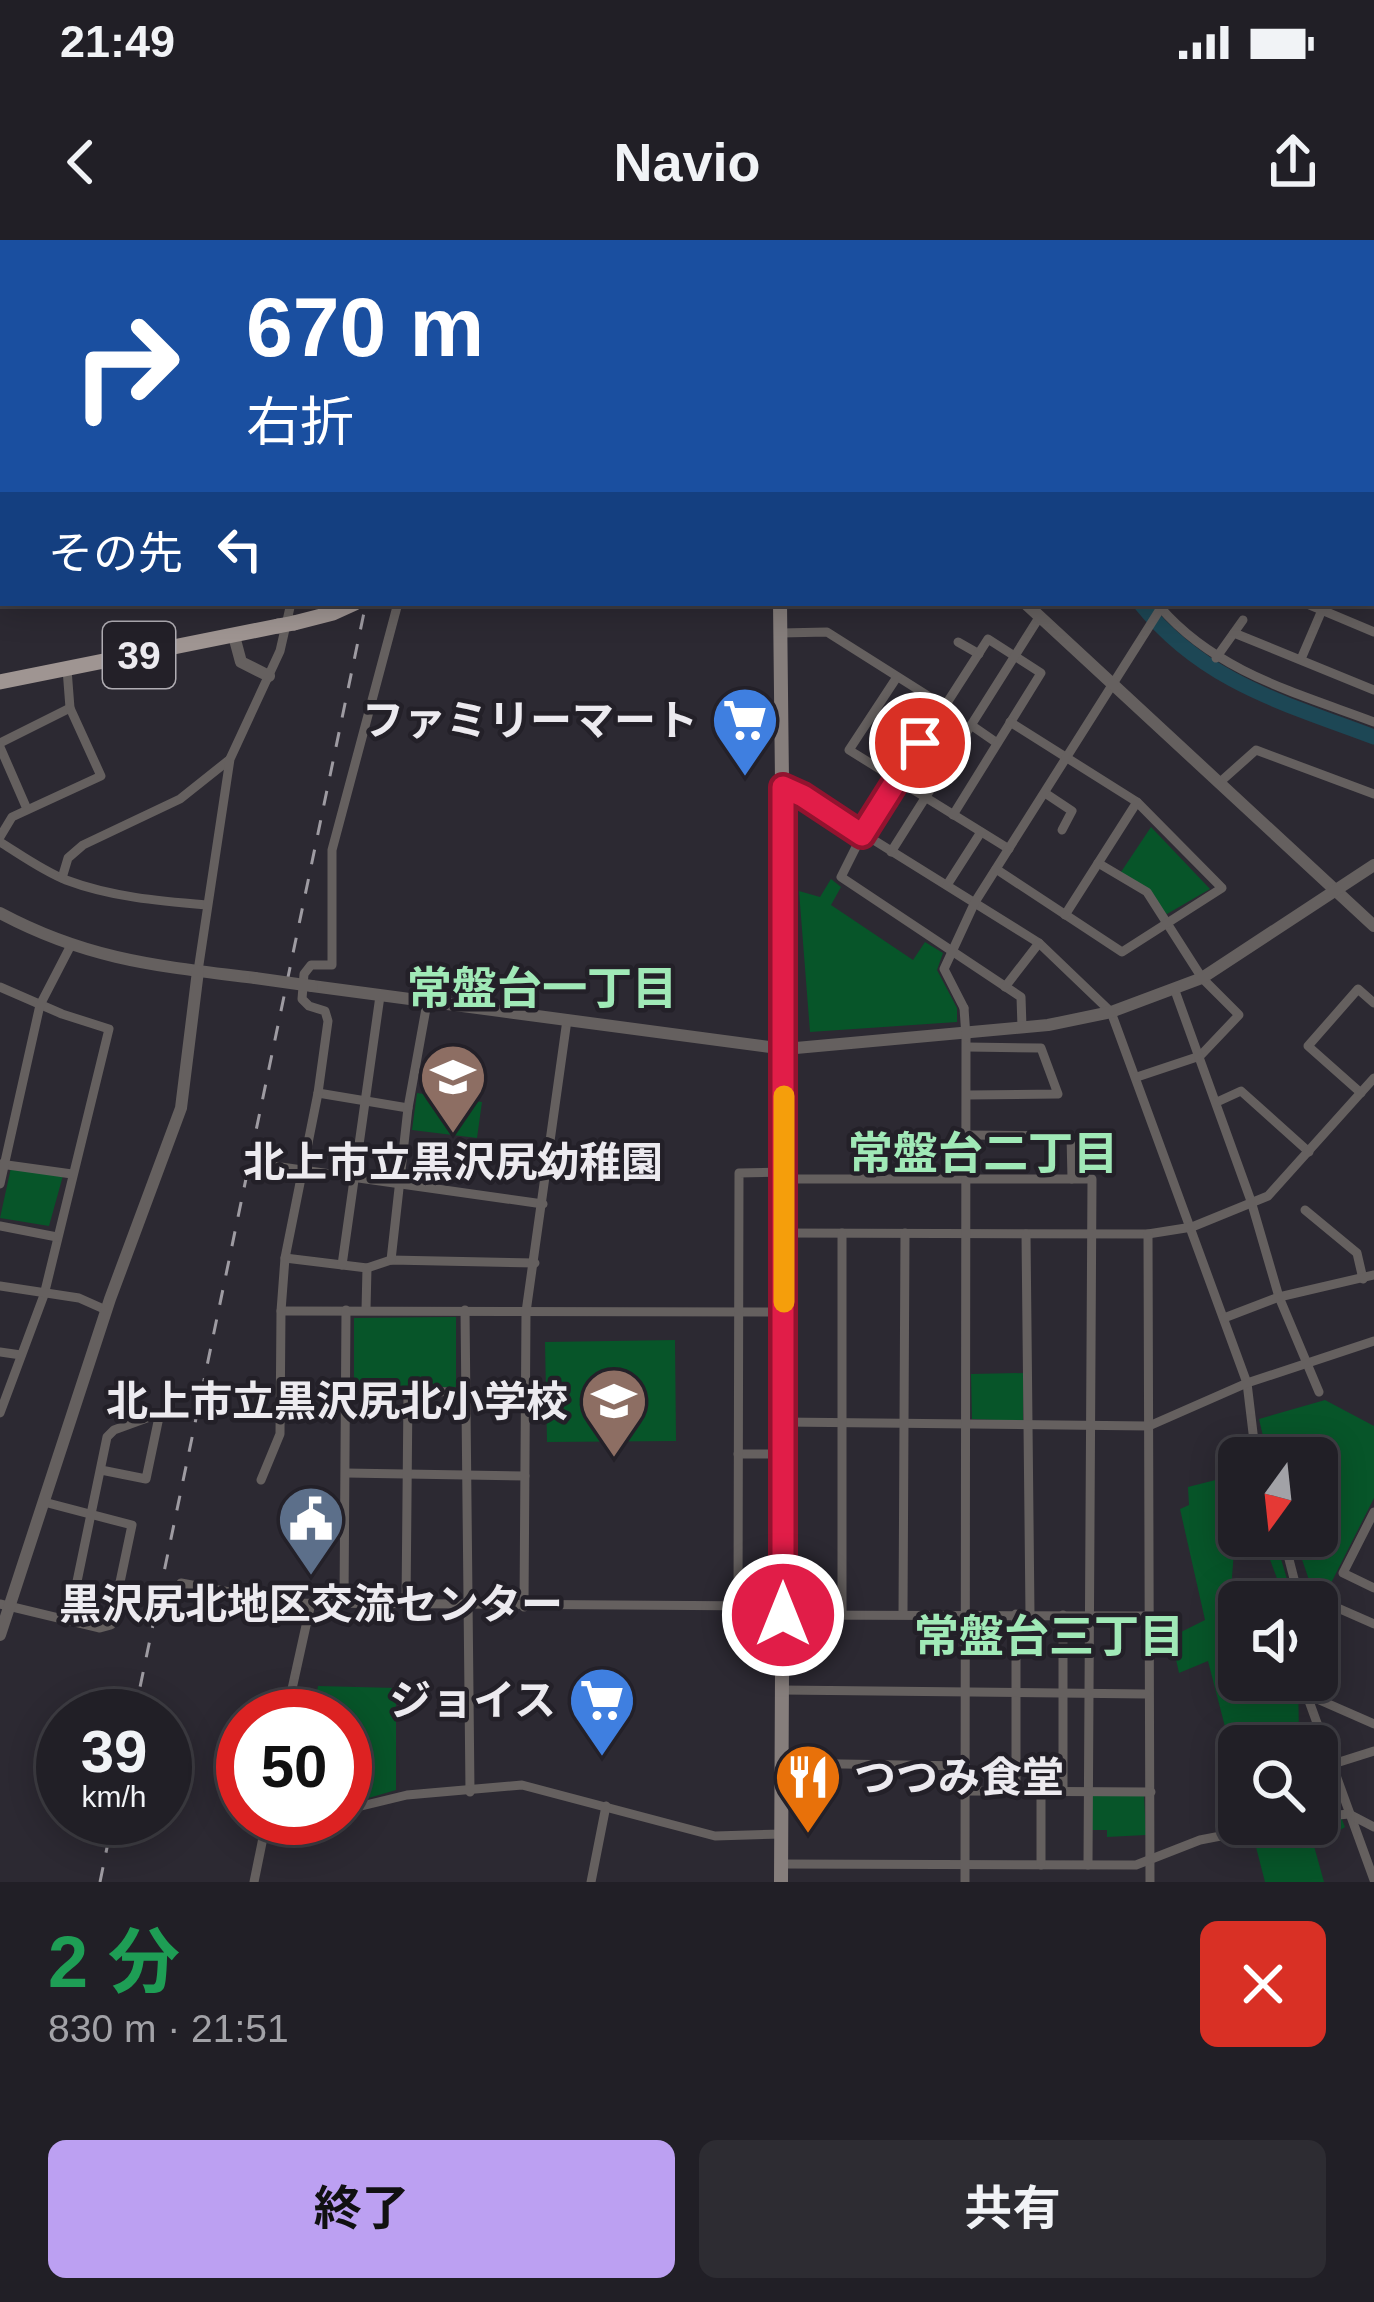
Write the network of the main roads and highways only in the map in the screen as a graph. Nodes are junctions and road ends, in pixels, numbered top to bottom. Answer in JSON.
{"nodes":[{"id":1,"x":349,"y":606,"type":"edge"},
{"id":2,"x":781,"y":606,"type":"edge"},
{"id":3,"x":0,"y":682,"type":"edge"},
{"id":4,"x":782,"y":1882,"type":"edge"}],
"edges":[{"from":1,"to":3,"type":"main road","number":"39"},
{"from":2,"to":4,"type":"main road"}]}
